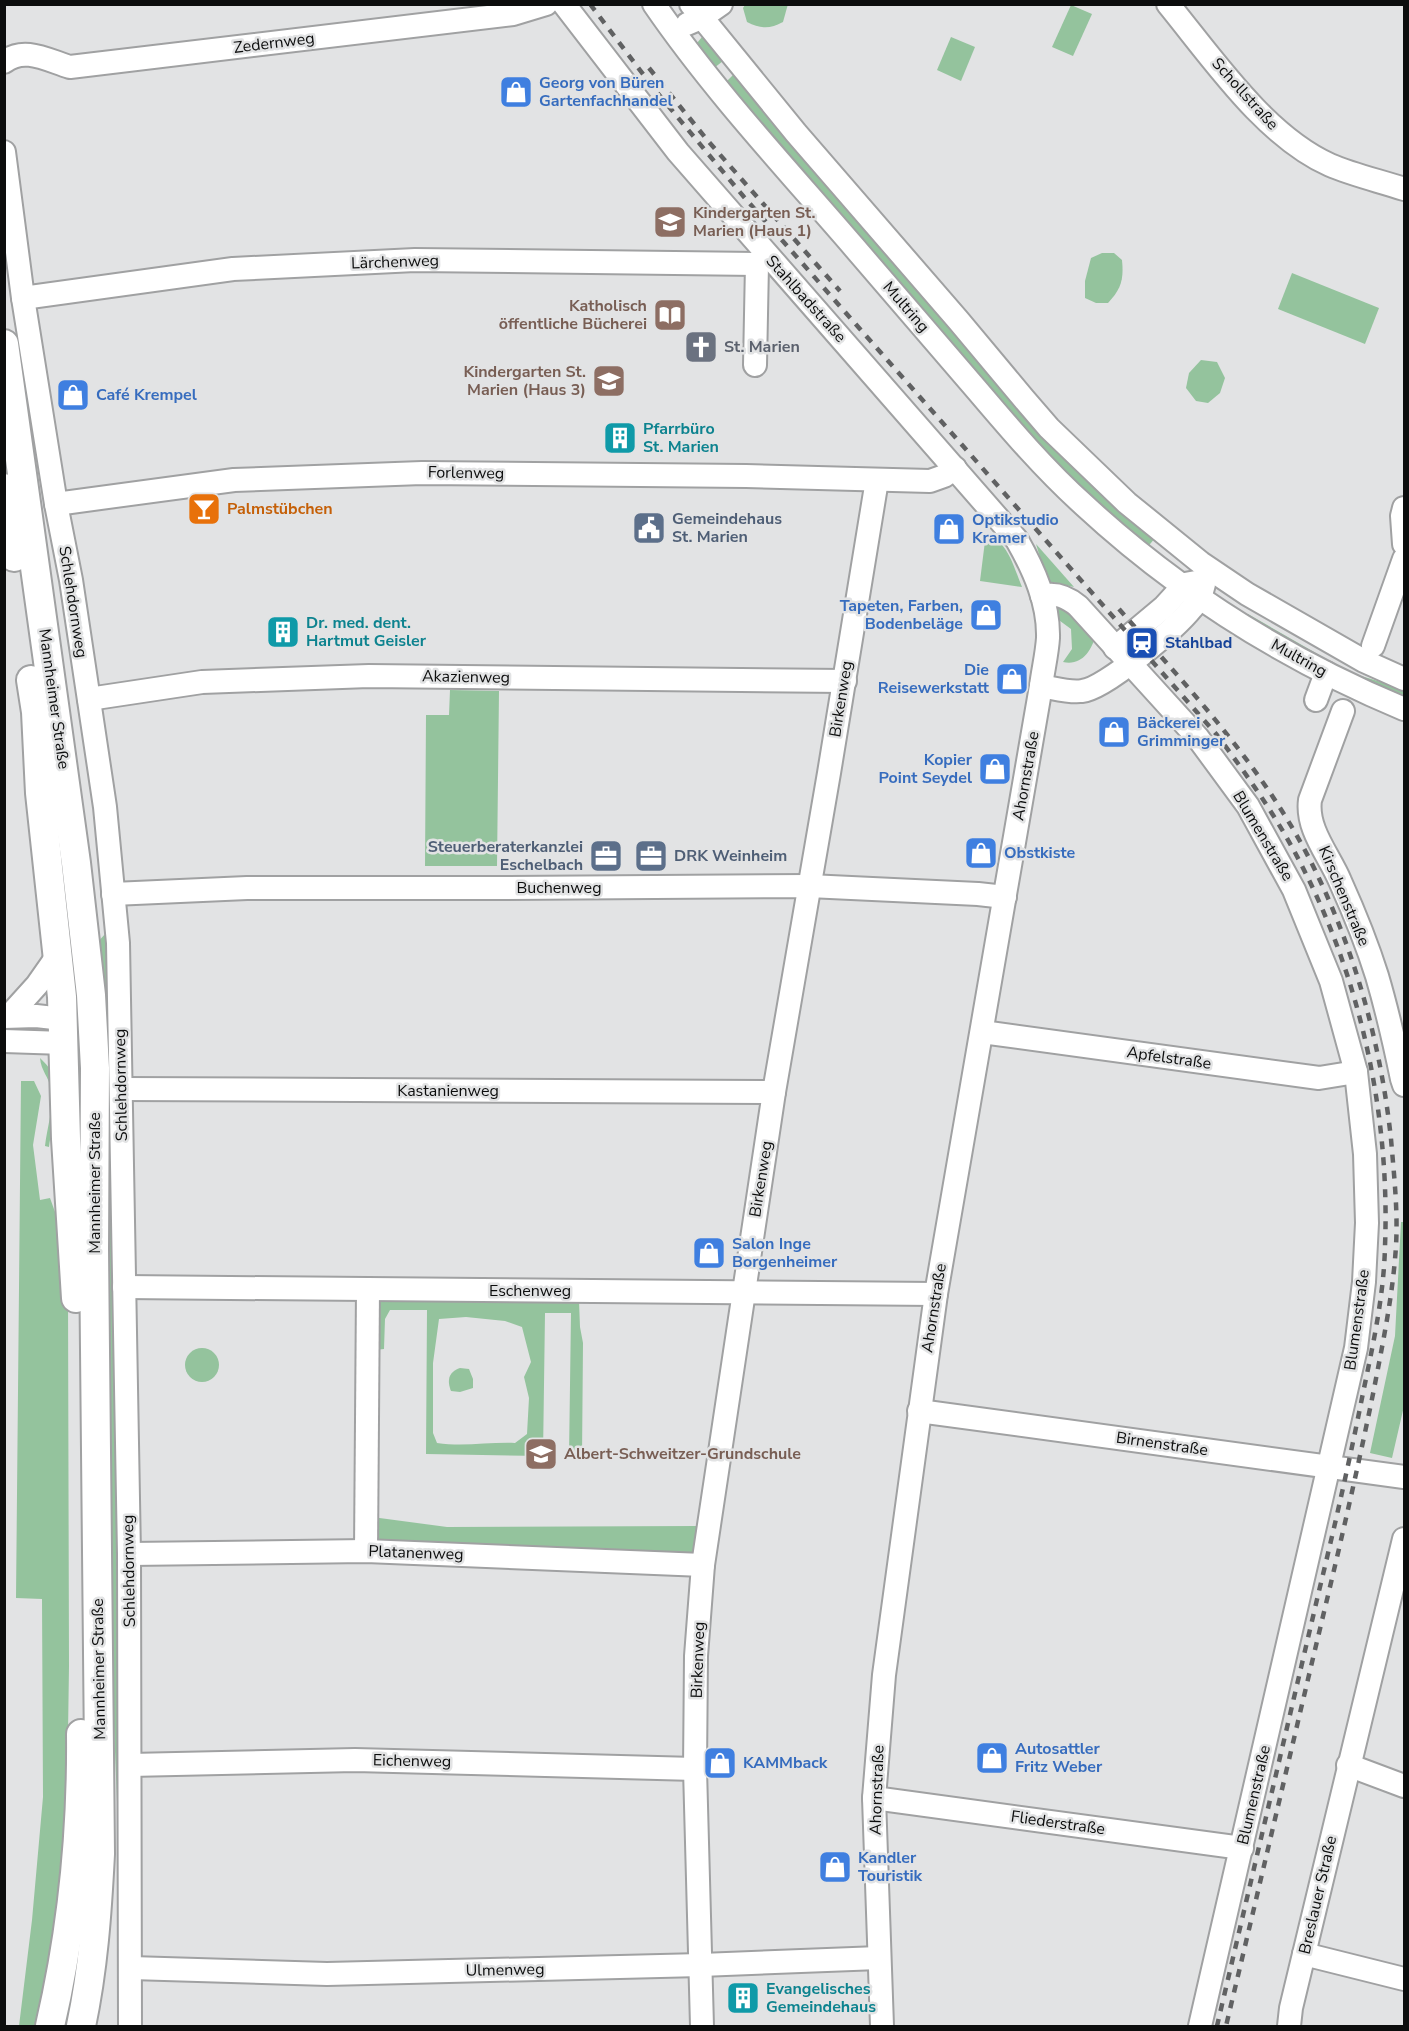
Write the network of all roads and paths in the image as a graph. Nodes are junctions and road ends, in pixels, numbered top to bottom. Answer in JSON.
{"nodes":[{"id":1,"x":546,"y":4,"type":"edge"},
{"id":2,"x":564,"y":4,"type":"edge"},
{"id":3,"x":654,"y":4,"type":"edge"},
{"id":4,"x":721,"y":4,"type":"edge"},
{"id":5,"x":1168,"y":4,"type":"edge"},
{"id":6,"x":694,"y":9,"type":"edge"},
{"id":7,"x":671,"y":30,"type":"junction"},
{"id":8,"x":4,"y":62,"type":"edge"},
{"id":9,"x":4,"y":152,"type":"edge"},
{"id":10,"x":1404,"y":189,"type":"edge"},
{"id":11,"x":762,"y":260,"type":"junction"},
{"id":12,"x":23,"y":298,"type":"junction"},
{"id":13,"x":4,"y":344,"type":"edge"},
{"id":14,"x":755,"y":365,"type":"dead end"},
{"id":15,"x":955,"y":468,"type":"junction"},
{"id":16,"x":877,"y":480,"type":"junction"},
{"id":17,"x":4,"y":488,"type":"edge"},
{"id":18,"x":56,"y":504,"type":"junction"},
{"id":19,"x":1404,"y":508,"type":"edge"},
{"id":20,"x":1404,"y":544,"type":"edge"},
{"id":21,"x":1404,"y":559,"type":"edge"},
{"id":22,"x":1197,"y":583,"type":"junction"},
{"id":23,"x":1042,"y":596,"type":"junction"},
{"id":24,"x":1374,"y":646,"type":"dead end"},
{"id":25,"x":1122,"y":655,"type":"junction"},
{"id":26,"x":1326,"y":673,"type":"junction"},
{"id":27,"x":1404,"y":679,"type":"edge"},
{"id":28,"x":844,"y":681,"type":"junction"},
{"id":29,"x":1041,"y":686,"type":"junction"},
{"id":30,"x":88,"y":699,"type":"junction"},
{"id":31,"x":1316,"y":700,"type":"dead end"},
{"id":32,"x":1404,"y":709,"type":"edge"},
{"id":33,"x":1343,"y":711,"type":"dead end"},
{"id":34,"x":809,"y":886,"type":"junction"},
{"id":35,"x":113,"y":894,"type":"junction"},
{"id":36,"x":1005,"y":897,"type":"junction"},
{"id":37,"x":58,"y":956,"type":"junction"},
{"id":38,"x":7,"y":1017,"type":"edge"},
{"id":39,"x":63,"y":1031,"type":"junction"},
{"id":40,"x":93,"y":1031,"type":"junction"},
{"id":41,"x":982,"y":1032,"type":"junction"},
{"id":42,"x":4,"y":1041,"type":"edge"},
{"id":43,"x":1356,"y":1072,"type":"junction"},
{"id":44,"x":1404,"y":1085,"type":"edge"},
{"id":45,"x":121,"y":1089,"type":"junction"},
{"id":46,"x":774,"y":1092,"type":"junction"},
{"id":47,"x":124,"y":1287,"type":"junction"},
{"id":48,"x":368,"y":1289,"type":"junction"},
{"id":49,"x":743,"y":1293,"type":"junction"},
{"id":50,"x":936,"y":1294,"type":"junction"},
{"id":51,"x":919,"y":1411,"type":"junction"},
{"id":52,"x":1329,"y":1467,"type":"junction"},
{"id":53,"x":1404,"y":1477,"type":"edge"},
{"id":54,"x":1404,"y":1539,"type":"edge"},
{"id":55,"x":366,"y":1551,"type":"junction"},
{"id":56,"x":129,"y":1554,"type":"junction"},
{"id":57,"x":703,"y":1565,"type":"junction"},
{"id":58,"x":130,"y":1765,"type":"junction"},
{"id":59,"x":1348,"y":1765,"type":"junction"},
{"id":60,"x":695,"y":1768,"type":"junction"},
{"id":61,"x":1404,"y":1785,"type":"edge"},
{"id":62,"x":874,"y":1798,"type":"junction"},
{"id":63,"x":1242,"y":1848,"type":"junction"},
{"id":64,"x":1304,"y":1954,"type":"junction"},
{"id":65,"x":879,"y":1958,"type":"junction"},
{"id":66,"x":701,"y":1965,"type":"junction"},
{"id":67,"x":131,"y":1968,"type":"junction"},
{"id":68,"x":1404,"y":1979,"type":"edge"},
{"id":69,"x":50,"y":2026,"type":"edge"},
{"id":70,"x":81,"y":2026,"type":"edge"},
{"id":71,"x":130,"y":2026,"type":"edge"},
{"id":72,"x":702,"y":2026,"type":"edge"},
{"id":73,"x":882,"y":2026,"type":"edge"},
{"id":74,"x":1200,"y":2026,"type":"edge"},
{"id":75,"x":1289,"y":2026,"type":"edge"}],
"edges":[{"from":1,"to":8,"type":"street","name":"Zedernweg"},
{"from":2,"to":11,"type":"street","name":"Stahlbadstraße"},
{"from":3,"to":7,"type":"street","name":"Multring"},
{"from":4,"to":6,"type":"street"},
{"from":5,"to":10,"type":"street","name":"Schollstraße"},
{"from":6,"to":7,"type":"street"},
{"from":6,"to":22,"type":"street","name":"Multring"},
{"from":7,"to":22,"type":"street","name":"Multring"},
{"from":9,"to":12,"type":"street","name":"Schlehdornweg"},
{"from":11,"to":12,"type":"street","name":"Lärchenweg"},
{"from":11,"to":14,"type":"street"},
{"from":11,"to":15,"type":"street","name":"Stahlbadstraße"},
{"from":12,"to":18,"type":"street","name":"Schlehdornweg"},
{"from":13,"to":40,"type":"main road","name":"Mannheimer Straße"},
{"from":15,"to":16,"type":"street","name":"Forlenweg"},
{"from":15,"to":23,"type":"street","name":"Stahlbadstraße"},
{"from":16,"to":18,"type":"street","name":"Forlenweg"},
{"from":16,"to":28,"type":"street","name":"Birkenweg"},
{"from":17,"to":37,"type":"main road","name":"Mannheimer Straße"},
{"from":18,"to":30,"type":"street","name":"Schlehdornweg"},
{"from":19,"to":20,"type":"street"},
{"from":21,"to":24,"type":"street"},
{"from":22,"to":25,"type":"street"},
{"from":22,"to":26,"type":"street","name":"Multring"},
{"from":22,"to":27,"type":"street","name":"Multring"},
{"from":23,"to":25,"type":"street","name":"Blumenstraße"},
{"from":23,"to":29,"type":"street","name":"Ahornstraße"},
{"from":25,"to":29,"type":"street"},
{"from":25,"to":43,"type":"street","name":"Blumenstraße"},
{"from":26,"to":31,"type":"street"},
{"from":26,"to":32,"type":"street","name":"Multring"},
{"from":28,"to":30,"type":"street","name":"Akazienweg"},
{"from":28,"to":34,"type":"street","name":"Birkenweg"},
{"from":29,"to":36,"type":"street","name":"Ahornstraße"},
{"from":30,"to":35,"type":"street","name":"Schlehdornweg"},
{"from":33,"to":44,"type":"street","name":"Kirschenstraße"},
{"from":34,"to":35,"type":"street","name":"Buchenweg"},
{"from":34,"to":36,"type":"street","name":"Buchenweg"},
{"from":34,"to":46,"type":"street","name":"Birkenweg"},
{"from":35,"to":45,"type":"street","name":"Schlehdornweg"},
{"from":36,"to":41,"type":"street","name":"Ahornstraße"},
{"from":37,"to":38,"type":"street"},
{"from":37,"to":39,"type":"main road","name":"Mannheimer Straße"},
{"from":38,"to":39,"type":"street"},
{"from":39,"to":40,"type":"main road"},
{"from":39,"to":42,"type":"street"},
{"from":39,"to":69,"type":"main road","name":"Mannheimer Straße"},
{"from":40,"to":70,"type":"main road","name":"Mannheimer Straße"},
{"from":41,"to":43,"type":"street","name":"Apfelstraße"},
{"from":41,"to":50,"type":"street","name":"Ahornstraße"},
{"from":43,"to":52,"type":"street","name":"Blumenstraße"},
{"from":45,"to":46,"type":"street","name":"Kastanienweg"},
{"from":45,"to":47,"type":"street","name":"Schlehdornweg"},
{"from":46,"to":49,"type":"street","name":"Birkenweg"},
{"from":47,"to":48,"type":"street","name":"Eschenweg"},
{"from":47,"to":56,"type":"street","name":"Schlehdornweg"},
{"from":48,"to":49,"type":"street","name":"Eschenweg"},
{"from":48,"to":55,"type":"street"},
{"from":49,"to":50,"type":"street","name":"Eschenweg"},
{"from":49,"to":57,"type":"street","name":"Birkenweg"},
{"from":50,"to":51,"type":"street","name":"Ahornstraße"},
{"from":51,"to":52,"type":"street","name":"Birnenstraße"},
{"from":51,"to":62,"type":"street","name":"Ahornstraße"},
{"from":52,"to":53,"type":"street","name":"Birnenstraße"},
{"from":52,"to":63,"type":"street","name":"Blumenstraße"},
{"from":54,"to":59,"type":"street","name":"Breslauer Straße"},
{"from":55,"to":56,"type":"street","name":"Platanenweg"},
{"from":55,"to":57,"type":"street","name":"Platanenweg"},
{"from":56,"to":58,"type":"street","name":"Schlehdornweg"},
{"from":57,"to":60,"type":"street","name":"Birkenweg"},
{"from":58,"to":60,"type":"street","name":"Eichenweg"},
{"from":58,"to":67,"type":"street","name":"Schlehdornweg"},
{"from":59,"to":61,"type":"street"},
{"from":59,"to":64,"type":"street","name":"Breslauer Straße"},
{"from":60,"to":66,"type":"street","name":"Birkenweg"},
{"from":62,"to":63,"type":"street","name":"Fliederstraße"},
{"from":62,"to":65,"type":"street","name":"Ahornstraße"},
{"from":63,"to":74,"type":"street","name":"Blumenstraße"},
{"from":64,"to":68,"type":"street"},
{"from":64,"to":75,"type":"street","name":"Breslauer Straße"},
{"from":65,"to":66,"type":"street","name":"Ulmenweg"},
{"from":65,"to":73,"type":"street","name":"Ahornstraße"},
{"from":66,"to":67,"type":"street","name":"Ulmenweg"},
{"from":66,"to":72,"type":"street","name":"Birkenweg"},
{"from":67,"to":71,"type":"street","name":"Schlehdornweg"}]}
